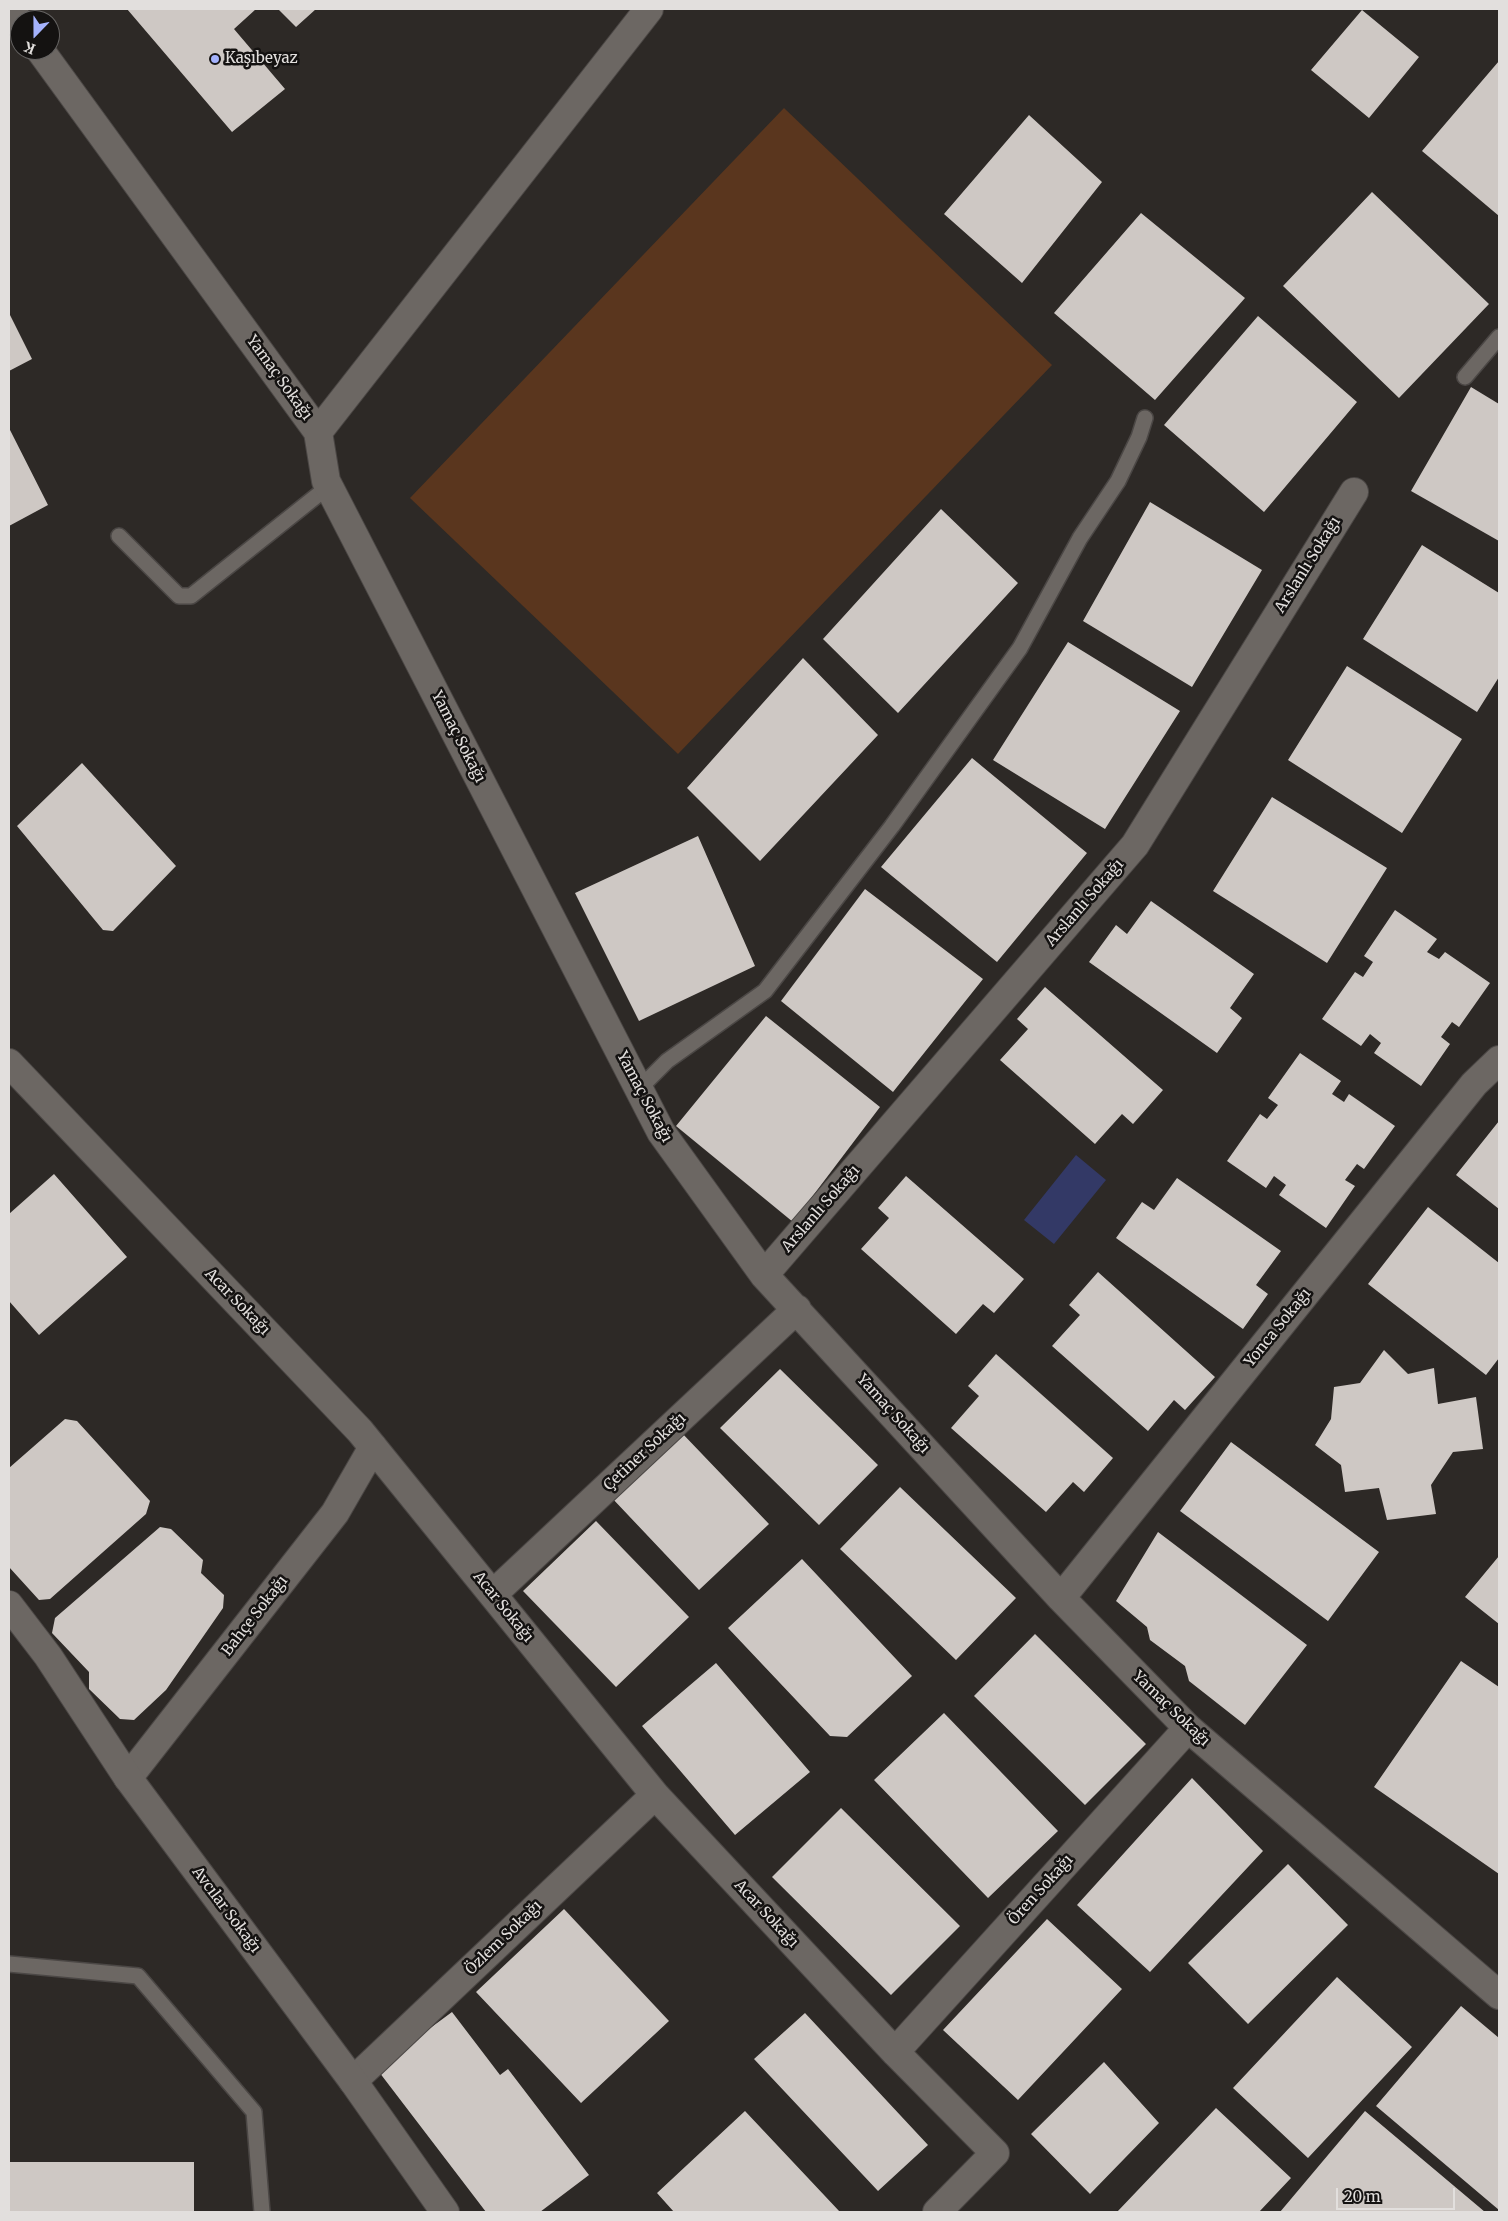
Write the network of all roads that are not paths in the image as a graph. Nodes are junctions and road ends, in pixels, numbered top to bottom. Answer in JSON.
{"nodes":[{"id":1,"x":649,"y":9,"type":"edge"},
{"id":2,"x":47,"y":60,"type":"edge"},
{"id":3,"x":1499,"y":337,"type":"edge"},
{"id":4,"x":1465,"y":377,"type":"dead end"},
{"id":5,"x":1145,"y":418,"type":"dead end"},
{"id":6,"x":318,"y":432,"type":"junction"},
{"id":7,"x":329,"y":486,"type":"junction"},
{"id":8,"x":1354,"y":492,"type":"dead end"},
{"id":9,"x":119,"y":536,"type":"dead end"},
{"id":10,"x":1499,"y":1060,"type":"edge"},
{"id":11,"x":9,"y":1063,"type":"edge"},
{"id":12,"x":640,"y":1089,"type":"junction"},
{"id":13,"x":764,"y":1275,"type":"junction"},
{"id":14,"x":797,"y":1309,"type":"junction"},
{"id":15,"x":373,"y":1447,"type":"junction"},
{"id":16,"x":493,"y":1594,"type":"junction"},
{"id":17,"x":1061,"y":1598,"type":"junction"},
{"id":18,"x":9,"y":1605,"type":"edge"},
{"id":19,"x":1188,"y":1728,"type":"junction"},
{"id":20,"x":128,"y":1778,"type":"junction"},
{"id":21,"x":655,"y":1795,"type":"junction"},
{"id":22,"x":9,"y":1964,"type":"edge"},
{"id":23,"x":1499,"y":1995,"type":"edge"},
{"id":24,"x":895,"y":2052,"type":"junction"},
{"id":25,"x":353,"y":2081,"type":"junction"},
{"id":26,"x":262,"y":2212,"type":"edge"},
{"id":27,"x":445,"y":2212,"type":"edge"},
{"id":28,"x":937,"y":2212,"type":"edge"}],
"edges":[{"from":1,"to":6,"type":"street"},
{"from":2,"to":6,"type":"street","name":"Yamaç Sokağı"},
{"from":3,"to":4,"type":"lane"},
{"from":5,"to":12,"type":"lane"},
{"from":6,"to":7,"type":"street","name":"Yamaç Sokağı"},
{"from":7,"to":9,"type":"lane"},
{"from":7,"to":12,"type":"street","name":"Yamaç Sokağı"},
{"from":8,"to":13,"type":"street","name":"Arslanlı Sokağı"},
{"from":10,"to":17,"type":"street","name":"Yonca Sokağı"},
{"from":11,"to":15,"type":"street","name":"Acar Sokağı"},
{"from":12,"to":13,"type":"street","name":"Yamaç Sokağı"},
{"from":13,"to":14,"type":"street","name":"Yamaç Sokağı"},
{"from":14,"to":16,"type":"street","name":"Çetiner Sokağı"},
{"from":14,"to":17,"type":"street","name":"Yamaç Sokağı"},
{"from":15,"to":16,"type":"street","name":"Acar Sokağı"},
{"from":15,"to":20,"type":"street","name":"Bahçe Sokağı"},
{"from":16,"to":21,"type":"street","name":"Acar Sokağı"},
{"from":17,"to":19,"type":"street","name":"Yamaç Sokağı"},
{"from":18,"to":20,"type":"street","name":"Avcılar Sokağı"},
{"from":19,"to":23,"type":"street","name":"Yamaç Sokağı"},
{"from":19,"to":24,"type":"street","name":"Ören Sokağı"},
{"from":20,"to":25,"type":"street","name":"Avcılar Sokağı"},
{"from":21,"to":24,"type":"street","name":"Acar Sokağı"},
{"from":21,"to":25,"type":"street","name":"Özlem Sokağı"},
{"from":22,"to":26,"type":"lane"},
{"from":24,"to":28,"type":"street","name":"Acar Sokağı"},
{"from":25,"to":27,"type":"street","name":"Avcılar Sokağı"}]}
